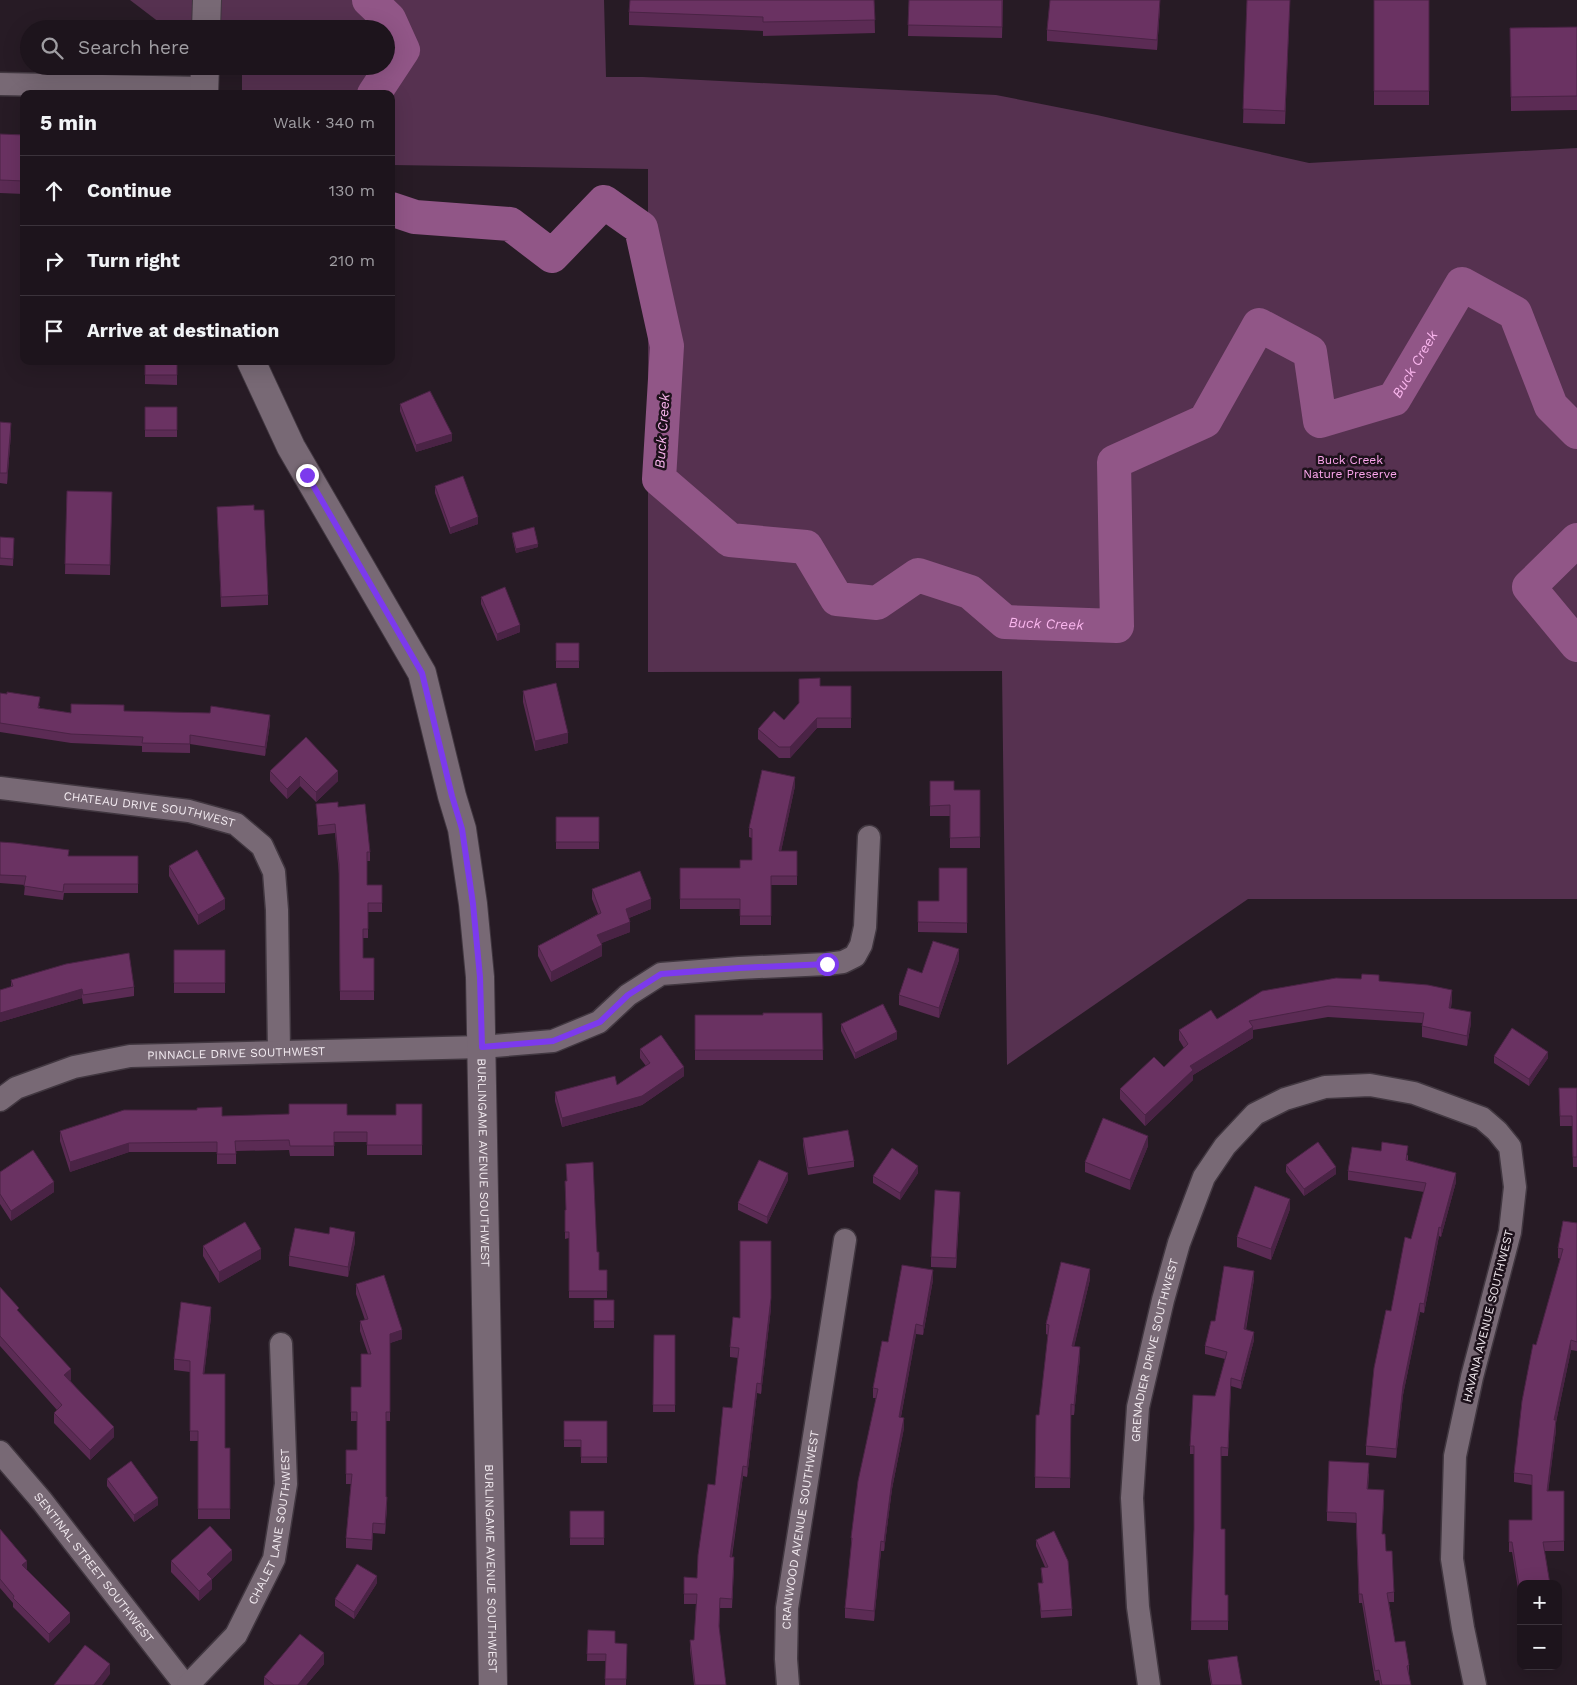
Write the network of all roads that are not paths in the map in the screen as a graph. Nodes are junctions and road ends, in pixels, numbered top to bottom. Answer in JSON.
{"nodes":[{"id":1,"x":207,"y":0,"type":"edge"},
{"id":2,"x":206,"y":20,"type":"edge"},
{"id":3,"x":204,"y":83,"type":"edge"},
{"id":4,"x":0,"y":84,"type":"edge"},
{"id":5,"x":254,"y":365,"type":"edge"},
{"id":6,"x":0,"y":788,"type":"edge"},
{"id":7,"x":869,"y":837,"type":"dead end"},
{"id":8,"x":482,"y":1047,"type":"junction"},
{"id":9,"x":280,"y":1052,"type":"junction"},
{"id":10,"x":1325,"y":1087,"type":"joint"},
{"id":11,"x":0,"y":1100,"type":"edge"},
{"id":12,"x":845,"y":1240,"type":"dead end"},
{"id":13,"x":281,"y":1344,"type":"dead end"},
{"id":14,"x":0,"y":1452,"type":"edge"},
{"id":15,"x":184,"y":1685,"type":"edge"},
{"id":16,"x":188,"y":1685,"type":"edge"},
{"id":17,"x":493,"y":1685,"type":"edge"},
{"id":18,"x":788,"y":1685,"type":"edge"},
{"id":19,"x":1149,"y":1685,"type":"edge"},
{"id":20,"x":1475,"y":1685,"type":"edge"}],
"edges":[{"from":1,"to":2,"type":"street"},
{"from":3,"to":4,"type":"street"},
{"from":5,"to":8,"type":"street","name":"BURLINGAME AVENUE SOUTHWEST"},
{"from":6,"to":9,"type":"street","name":"CHATEAU DRIVE SOUTHWEST"},
{"from":7,"to":8,"type":"street","name":"PINNACLE DRIVE SOUTHWEST"},
{"from":8,"to":9,"type":"street","name":"PINNACLE DRIVE SOUTHWEST"},
{"from":8,"to":17,"type":"street","name":"BURLINGAME AVENUE SOUTHWEST"},
{"from":9,"to":11,"type":"street","name":"PINNACLE DRIVE SOUTHWEST"},
{"from":10,"to":19,"type":"street","name":"GRENADIER DRIVE SOUTHWEST"},
{"from":10,"to":20,"type":"street","name":"HAVANA AVENUE SOUTHWEST"},
{"from":12,"to":18,"type":"street","name":"CRANWOOD AVENUE SOUTHWEST"},
{"from":13,"to":16,"type":"street","name":"CHALET LANE SOUTHWEST"},
{"from":14,"to":15,"type":"street","name":"SENTINAL STREET SOUTHWEST"}]}
